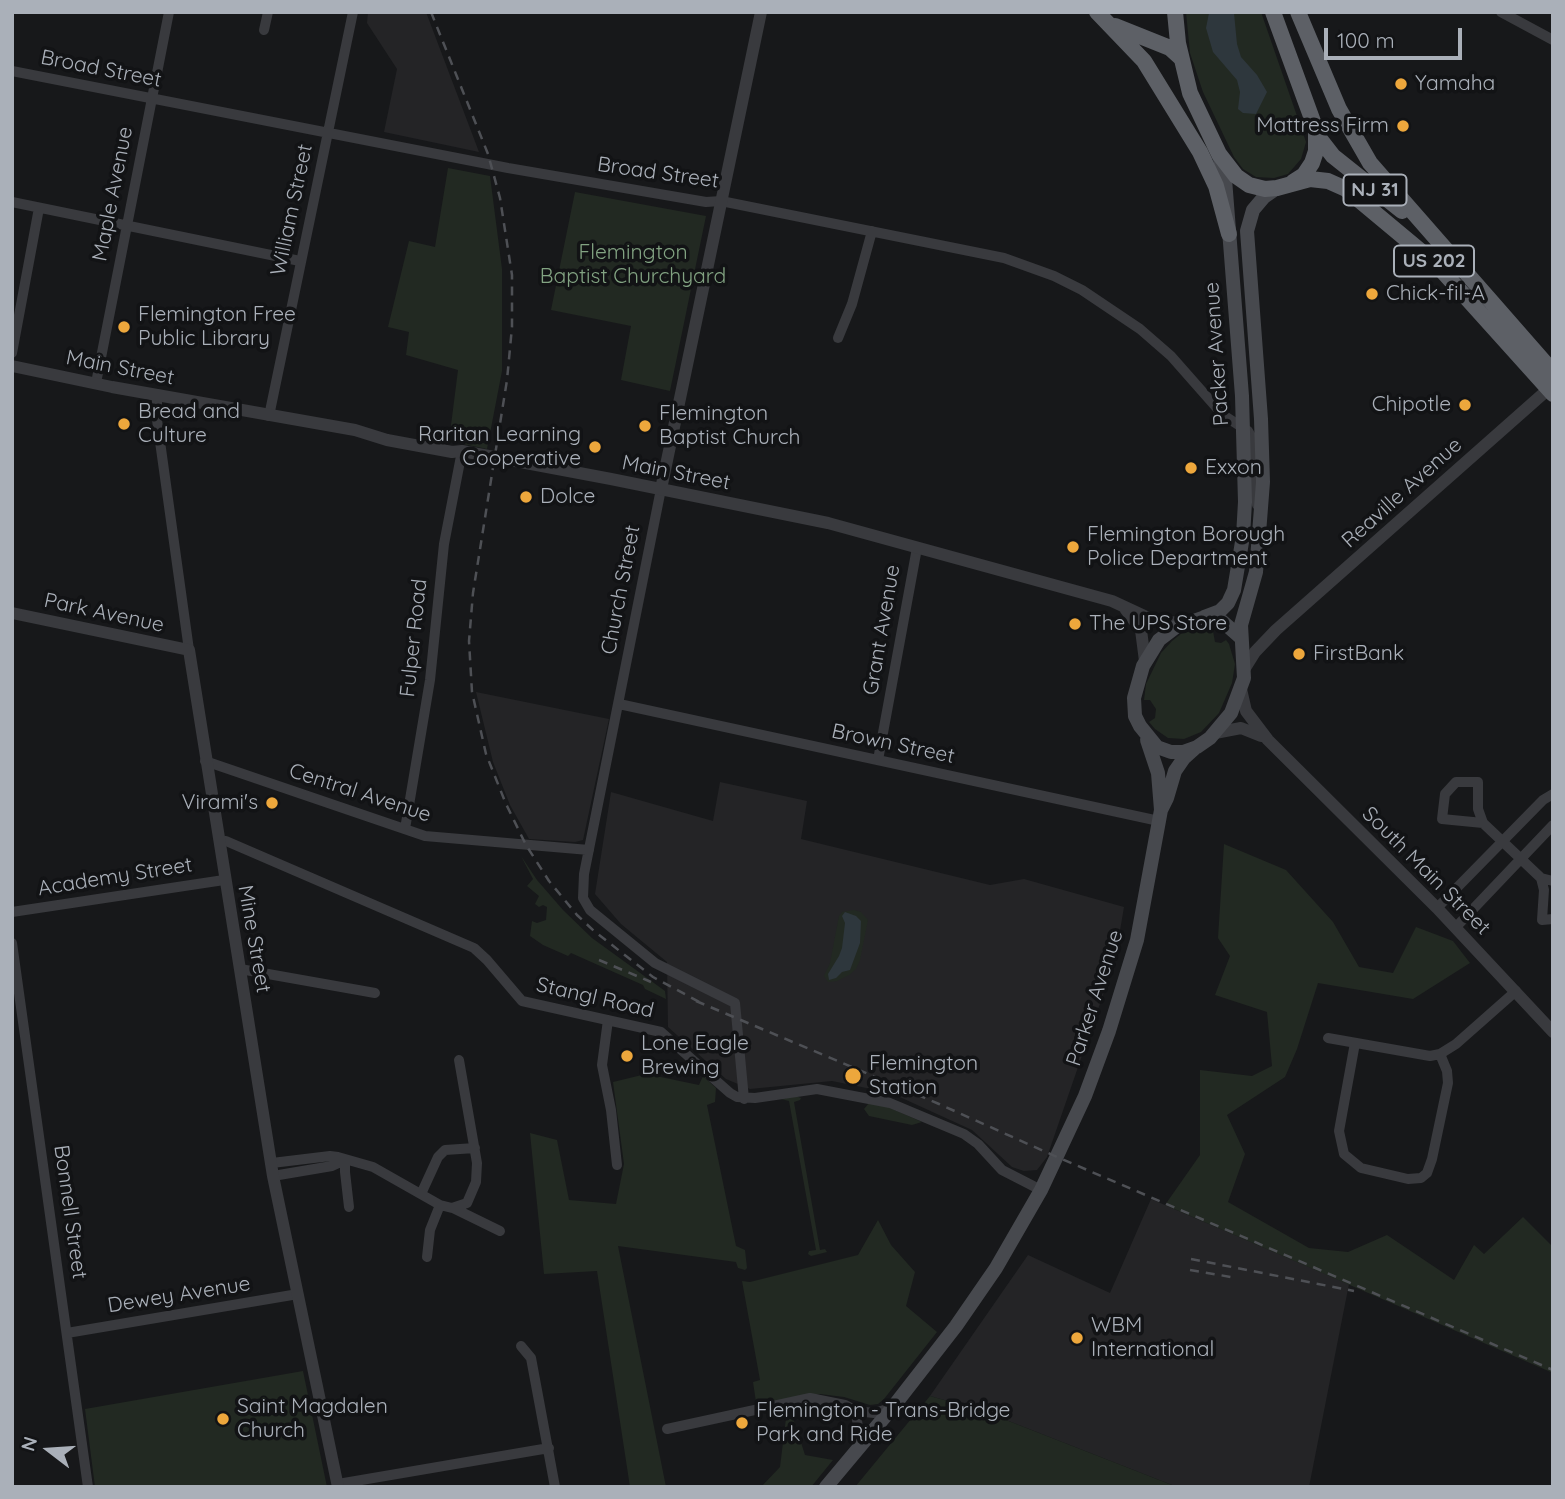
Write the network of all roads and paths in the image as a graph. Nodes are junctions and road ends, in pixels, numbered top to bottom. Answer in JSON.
{"nodes":[{"id":1,"x":169,"y":12,"type":"edge"},
{"id":2,"x":268,"y":12,"type":"edge"},
{"id":3,"x":353,"y":12,"type":"edge"},
{"id":4,"x":761,"y":12,"type":"edge"},
{"id":5,"x":1175,"y":12,"type":"edge"},
{"id":6,"x":1273,"y":12,"type":"edge"},
{"id":7,"x":1283,"y":12,"type":"edge"},
{"id":8,"x":1297,"y":12,"type":"edge"},
{"id":9,"x":1501,"y":12,"type":"edge"},
{"id":10,"x":1102,"y":17,"type":"edge"},
{"id":11,"x":264,"y":30,"type":"dead end"},
{"id":12,"x":1553,"y":40,"type":"edge"},
{"id":13,"x":1288,"y":53,"type":"junction"},
{"id":14,"x":1181,"y":58,"type":"junction"},
{"id":15,"x":12,"y":71,"type":"edge"},
{"id":16,"x":151,"y":98,"type":"junction"},
{"id":17,"x":1314,"y":126,"type":"junction"},
{"id":18,"x":329,"y":133,"type":"junction"},
{"id":19,"x":1219,"y":154,"type":"junction"},
{"id":20,"x":1284,"y":186,"type":"junction"},
{"id":21,"x":721,"y":201,"type":"junction"},
{"id":22,"x":12,"y":202,"type":"edge"},
{"id":23,"x":39,"y":208,"type":"junction"},
{"id":24,"x":126,"y":226,"type":"junction"},
{"id":25,"x":872,"y":231,"type":"junction"},
{"id":26,"x":1229,"y":234,"type":"junction"},
{"id":27,"x":1444,"y":247,"type":"junction"},
{"id":28,"x":300,"y":261,"type":"junction"},
{"id":29,"x":1250,"y":270,"type":"junction"},
{"id":30,"x":1232,"y":273,"type":"junction"},
{"id":31,"x":838,"y":338,"type":"dead end"},
{"id":32,"x":12,"y":353,"type":"edge"},
{"id":33,"x":12,"y":366,"type":"edge"},
{"id":34,"x":1553,"y":372,"type":"edge"},
{"id":35,"x":96,"y":383,"type":"junction"},
{"id":36,"x":1551,"y":389,"type":"edge"},
{"id":37,"x":157,"y":394,"type":"junction"},
{"id":38,"x":269,"y":416,"type":"junction"},
{"id":39,"x":1243,"y":428,"type":"junction"},
{"id":40,"x":462,"y":451,"type":"junction"},
{"id":41,"x":661,"y":489,"type":"junction"},
{"id":42,"x":1261,"y":522,"type":"junction"},
{"id":43,"x":917,"y":548,"type":"junction"},
{"id":44,"x":1121,"y":605,"type":"junction"},
{"id":45,"x":12,"y":613,"type":"edge"},
{"id":46,"x":1202,"y":618,"type":"junction"},
{"id":47,"x":1183,"y":623,"type":"junction"},
{"id":48,"x":1276,"y":630,"type":"junction"},
{"id":49,"x":1240,"y":638,"type":"junction"},
{"id":50,"x":189,"y":650,"type":"junction"},
{"id":51,"x":1145,"y":661,"type":"junction"},
{"id":52,"x":1245,"y":668,"type":"junction"},
{"id":53,"x":1241,"y":689,"type":"junction"},
{"id":54,"x":619,"y":704,"type":"junction"},
{"id":55,"x":1215,"y":733,"type":"junction"},
{"id":56,"x":1144,"y":734,"type":"junction"},
{"id":57,"x":1268,"y":740,"type":"junction"},
{"id":58,"x":1197,"y":747,"type":"junction"},
{"id":59,"x":878,"y":760,"type":"junction"},
{"id":60,"x":205,"y":761,"type":"junction"},
{"id":61,"x":1553,"y":794,"type":"edge"},
{"id":62,"x":1160,"y":815,"type":"junction"},
{"id":63,"x":1483,"y":822,"type":"junction"},
{"id":64,"x":1553,"y":825,"type":"edge"},
{"id":65,"x":405,"y":829,"type":"junction"},
{"id":66,"x":1503,"y":841,"type":"junction"},
{"id":67,"x":219,"y":842,"type":"junction"},
{"id":68,"x":589,"y":850,"type":"junction"},
{"id":69,"x":1521,"y":859,"type":"junction"},
{"id":70,"x":1541,"y":878,"type":"junction"},
{"id":71,"x":224,"y":880,"type":"junction"},
{"id":72,"x":1553,"y":881,"type":"edge"},
{"id":73,"x":1437,"y":908,"type":"junction"},
{"id":74,"x":12,"y":912,"type":"edge"},
{"id":75,"x":1553,"y":919,"type":"edge"},
{"id":76,"x":1456,"y":927,"type":"junction"},
{"id":77,"x":12,"y":943,"type":"edge"},
{"id":78,"x":240,"y":970,"type":"junction"},
{"id":79,"x":1516,"y":991,"type":"junction"},
{"id":80,"x":375,"y":993,"type":"dead end"},
{"id":81,"x":608,"y":1020,"type":"junction"},
{"id":82,"x":1553,"y":1032,"type":"edge"},
{"id":83,"x":1328,"y":1038,"type":"dead end"},
{"id":84,"x":1355,"y":1043,"type":"junction"},
{"id":85,"x":1440,"y":1054,"type":"junction"},
{"id":86,"x":459,"y":1060,"type":"dead end"},
{"id":87,"x":744,"y":1099,"type":"junction"},
{"id":88,"x":475,"y":1148,"type":"junction"},
{"id":89,"x":345,"y":1160,"type":"junction"},
{"id":90,"x":617,"y":1165,"type":"dead end"},
{"id":91,"x":273,"y":1169,"type":"junction"},
{"id":92,"x":1041,"y":1190,"type":"junction"},
{"id":93,"x":421,"y":1194,"type":"junction"},
{"id":94,"x":440,"y":1205,"type":"junction"},
{"id":95,"x":349,"y":1207,"type":"dead end"},
{"id":96,"x":452,"y":1208,"type":"junction"},
{"id":97,"x":500,"y":1231,"type":"dead end"},
{"id":98,"x":427,"y":1257,"type":"dead end"},
{"id":99,"x":298,"y":1294,"type":"junction"},
{"id":100,"x":67,"y":1333,"type":"junction"},
{"id":101,"x":521,"y":1346,"type":"dead end"},
{"id":102,"x":893,"y":1406,"type":"junction"},
{"id":103,"x":856,"y":1411,"type":"junction"},
{"id":104,"x":667,"y":1429,"type":"dead end"},
{"id":105,"x":860,"y":1447,"type":"junction"},
{"id":106,"x":549,"y":1448,"type":"junction"},
{"id":107,"x":338,"y":1486,"type":"edge"},
{"id":108,"x":88,"y":1487,"type":"edge"},
{"id":109,"x":555,"y":1487,"type":"edge"},
{"id":110,"x":826,"y":1487,"type":"edge"}],
"edges":[{"from":1,"to":16,"type":"street","name":"Maple Avenue"},
{"from":2,"to":11,"type":"street"},
{"from":3,"to":18,"type":"street","name":"William Street"},
{"from":4,"to":21,"type":"street","name":"Church Street"},
{"from":5,"to":14,"type":"highway","number":"US 202"},
{"from":6,"to":13,"type":"highway","number":"NJ 31"},
{"from":7,"to":13,"type":"highway"},
{"from":8,"to":27,"type":"highway","name":"US 202","number":"US 202"},
{"from":9,"to":12,"type":"street"},
{"from":10,"to":14,"type":"highway"},
{"from":10,"to":26,"type":"highway"},
{"from":13,"to":17,"type":"highway","number":"NJ 31"},
{"from":14,"to":19,"type":"highway","name":"US 202","number":"US 202"},
{"from":15,"to":16,"type":"street","name":"Broad Street"},
{"from":16,"to":18,"type":"street","name":"Broad Street"},
{"from":16,"to":24,"type":"street","name":"Maple Avenue"},
{"from":17,"to":20,"type":"highway"},
{"from":17,"to":27,"type":"highway","number":"NJ 31"},
{"from":18,"to":21,"type":"street","name":"Broad Street"},
{"from":18,"to":28,"type":"street","name":"William Street"},
{"from":19,"to":20,"type":"highway","name":"US 202","number":"US 202"},
{"from":19,"to":26,"type":"main road","name":"Packer Avenue"},
{"from":20,"to":29,"type":"main road","name":"Packer Avenue"},
{"from":20,"to":36,"type":"highway","name":"US 202","number":"US 202"},
{"from":21,"to":25,"type":"street","name":"Broad Street"},
{"from":21,"to":41,"type":"street","name":"Church Street"},
{"from":22,"to":23,"type":"street"},
{"from":23,"to":24,"type":"street"},
{"from":23,"to":32,"type":"street"},
{"from":24,"to":28,"type":"street"},
{"from":24,"to":35,"type":"street","name":"Maple Avenue"},
{"from":25,"to":31,"type":"street"},
{"from":25,"to":39,"type":"street","name":"Broad Street"},
{"from":26,"to":30,"type":"main road","name":"Packer Avenue"},
{"from":27,"to":34,"type":"highway","name":"US 202","number":"US 202"},
{"from":28,"to":38,"type":"street","name":"William Street"},
{"from":29,"to":30,"type":"street"},
{"from":29,"to":42,"type":"main road","name":"Packer Avenue"},
{"from":30,"to":39,"type":"main road","name":"Packer Avenue"},
{"from":33,"to":35,"type":"street","name":"Main Street"},
{"from":35,"to":37,"type":"street","name":"Main Street"},
{"from":36,"to":48,"type":"street","name":"Reaville Avenue"},
{"from":37,"to":38,"type":"street","name":"Main Street"},
{"from":37,"to":50,"type":"street","name":"Mine Street"},
{"from":38,"to":40,"type":"street","name":"Main Street"},
{"from":39,"to":42,"type":"street"},
{"from":39,"to":46,"type":"main road","name":"Packer Avenue"},
{"from":40,"to":41,"type":"street","name":"Main Street"},
{"from":40,"to":65,"type":"street","name":"Fulper Road"},
{"from":41,"to":43,"type":"street","name":"Main Street"},
{"from":41,"to":54,"type":"street","name":"Church Street"},
{"from":42,"to":49,"type":"main road","name":"Packer Avenue"},
{"from":43,"to":44,"type":"street","name":"Main Street"},
{"from":43,"to":59,"type":"street","name":"Grant Avenue"},
{"from":44,"to":47,"type":"street","name":"Main Street"},
{"from":44,"to":51,"type":"street"},
{"from":45,"to":50,"type":"street","name":"Park Avenue"},
{"from":46,"to":47,"type":"main road"},
{"from":46,"to":49,"type":"main road"},
{"from":47,"to":51,"type":"main road"},
{"from":48,"to":49,"type":"street","name":"Reaville Avenue"},
{"from":48,"to":52,"type":"street","name":"Reaville Avenue"},
{"from":49,"to":52,"type":"main road"},
{"from":50,"to":60,"type":"street","name":"Mine Street"},
{"from":51,"to":56,"type":"main road"},
{"from":52,"to":53,"type":"main road"},
{"from":53,"to":55,"type":"main road"},
{"from":53,"to":57,"type":"street","name":"South Main Street"},
{"from":54,"to":59,"type":"street","name":"Brown Street"},
{"from":54,"to":68,"type":"street","name":"Church Street"},
{"from":55,"to":57,"type":"street","name":"South Main Street"},
{"from":55,"to":58,"type":"main road"},
{"from":56,"to":58,"type":"main road"},
{"from":56,"to":62,"type":"main road","name":"Parker Avenue"},
{"from":57,"to":73,"type":"street","name":"South Main Street"},
{"from":58,"to":62,"type":"main road","name":"Parker Avenue"},
{"from":59,"to":62,"type":"street","name":"Brown Street"},
{"from":60,"to":65,"type":"street","name":"Central Avenue"},
{"from":60,"to":67,"type":"street","name":"Mine Street"},
{"from":61,"to":66,"type":"street"},
{"from":62,"to":92,"type":"main road","name":"Parker Avenue"},
{"from":63,"to":63,"type":"street"},
{"from":63,"to":66,"type":"street"},
{"from":64,"to":69,"type":"street"},
{"from":65,"to":68,"type":"street","name":"Central Avenue"},
{"from":66,"to":69,"type":"street"},
{"from":66,"to":73,"type":"street"},
{"from":67,"to":71,"type":"street","name":"Mine Street"},
{"from":67,"to":81,"type":"street","name":"Stangl Road"},
{"from":68,"to":87,"type":"street","name":"Church Street"},
{"from":69,"to":70,"type":"street"},
{"from":69,"to":76,"type":"street"},
{"from":70,"to":72,"type":"street"},
{"from":70,"to":75,"type":"street"},
{"from":71,"to":74,"type":"street","name":"Academy Street"},
{"from":71,"to":78,"type":"street","name":"Mine Street"},
{"from":73,"to":76,"type":"street","name":"South Main Street"},
{"from":76,"to":79,"type":"street","name":"South Main Street"},
{"from":77,"to":100,"type":"street","name":"Bonnell Street"},
{"from":78,"to":80,"type":"street"},
{"from":78,"to":91,"type":"street","name":"Mine Street"},
{"from":79,"to":82,"type":"street","name":"South Main Street"},
{"from":79,"to":85,"type":"street"},
{"from":81,"to":87,"type":"street","name":"Stangl Road"},
{"from":81,"to":90,"type":"street"},
{"from":83,"to":84,"type":"street"},
{"from":84,"to":85,"type":"street"},
{"from":84,"to":85,"type":"street"},
{"from":86,"to":88,"type":"street"},
{"from":87,"to":92,"type":"street"},
{"from":88,"to":93,"type":"street"},
{"from":88,"to":96,"type":"street"},
{"from":89,"to":91,"type":"street"},
{"from":89,"to":93,"type":"street"},
{"from":89,"to":95,"type":"street"},
{"from":91,"to":99,"type":"street","name":"Mine Street"},
{"from":92,"to":102,"type":"main road","name":"Parker Avenue"},
{"from":93,"to":94,"type":"street"},
{"from":94,"to":96,"type":"street"},
{"from":94,"to":98,"type":"street"},
{"from":96,"to":97,"type":"street"},
{"from":99,"to":100,"type":"street","name":"Dewey Avenue"},
{"from":99,"to":107,"type":"street","name":"Mine Street"},
{"from":100,"to":108,"type":"street","name":"Bonnell Street"},
{"from":101,"to":106,"type":"street"},
{"from":102,"to":103,"type":"street"},
{"from":102,"to":105,"type":"main road","name":"Parker Avenue"},
{"from":103,"to":104,"type":"street"},
{"from":103,"to":105,"type":"street"},
{"from":105,"to":110,"type":"main road","name":"Parker Avenue"},
{"from":106,"to":107,"type":"street"},
{"from":106,"to":109,"type":"street"}]}
